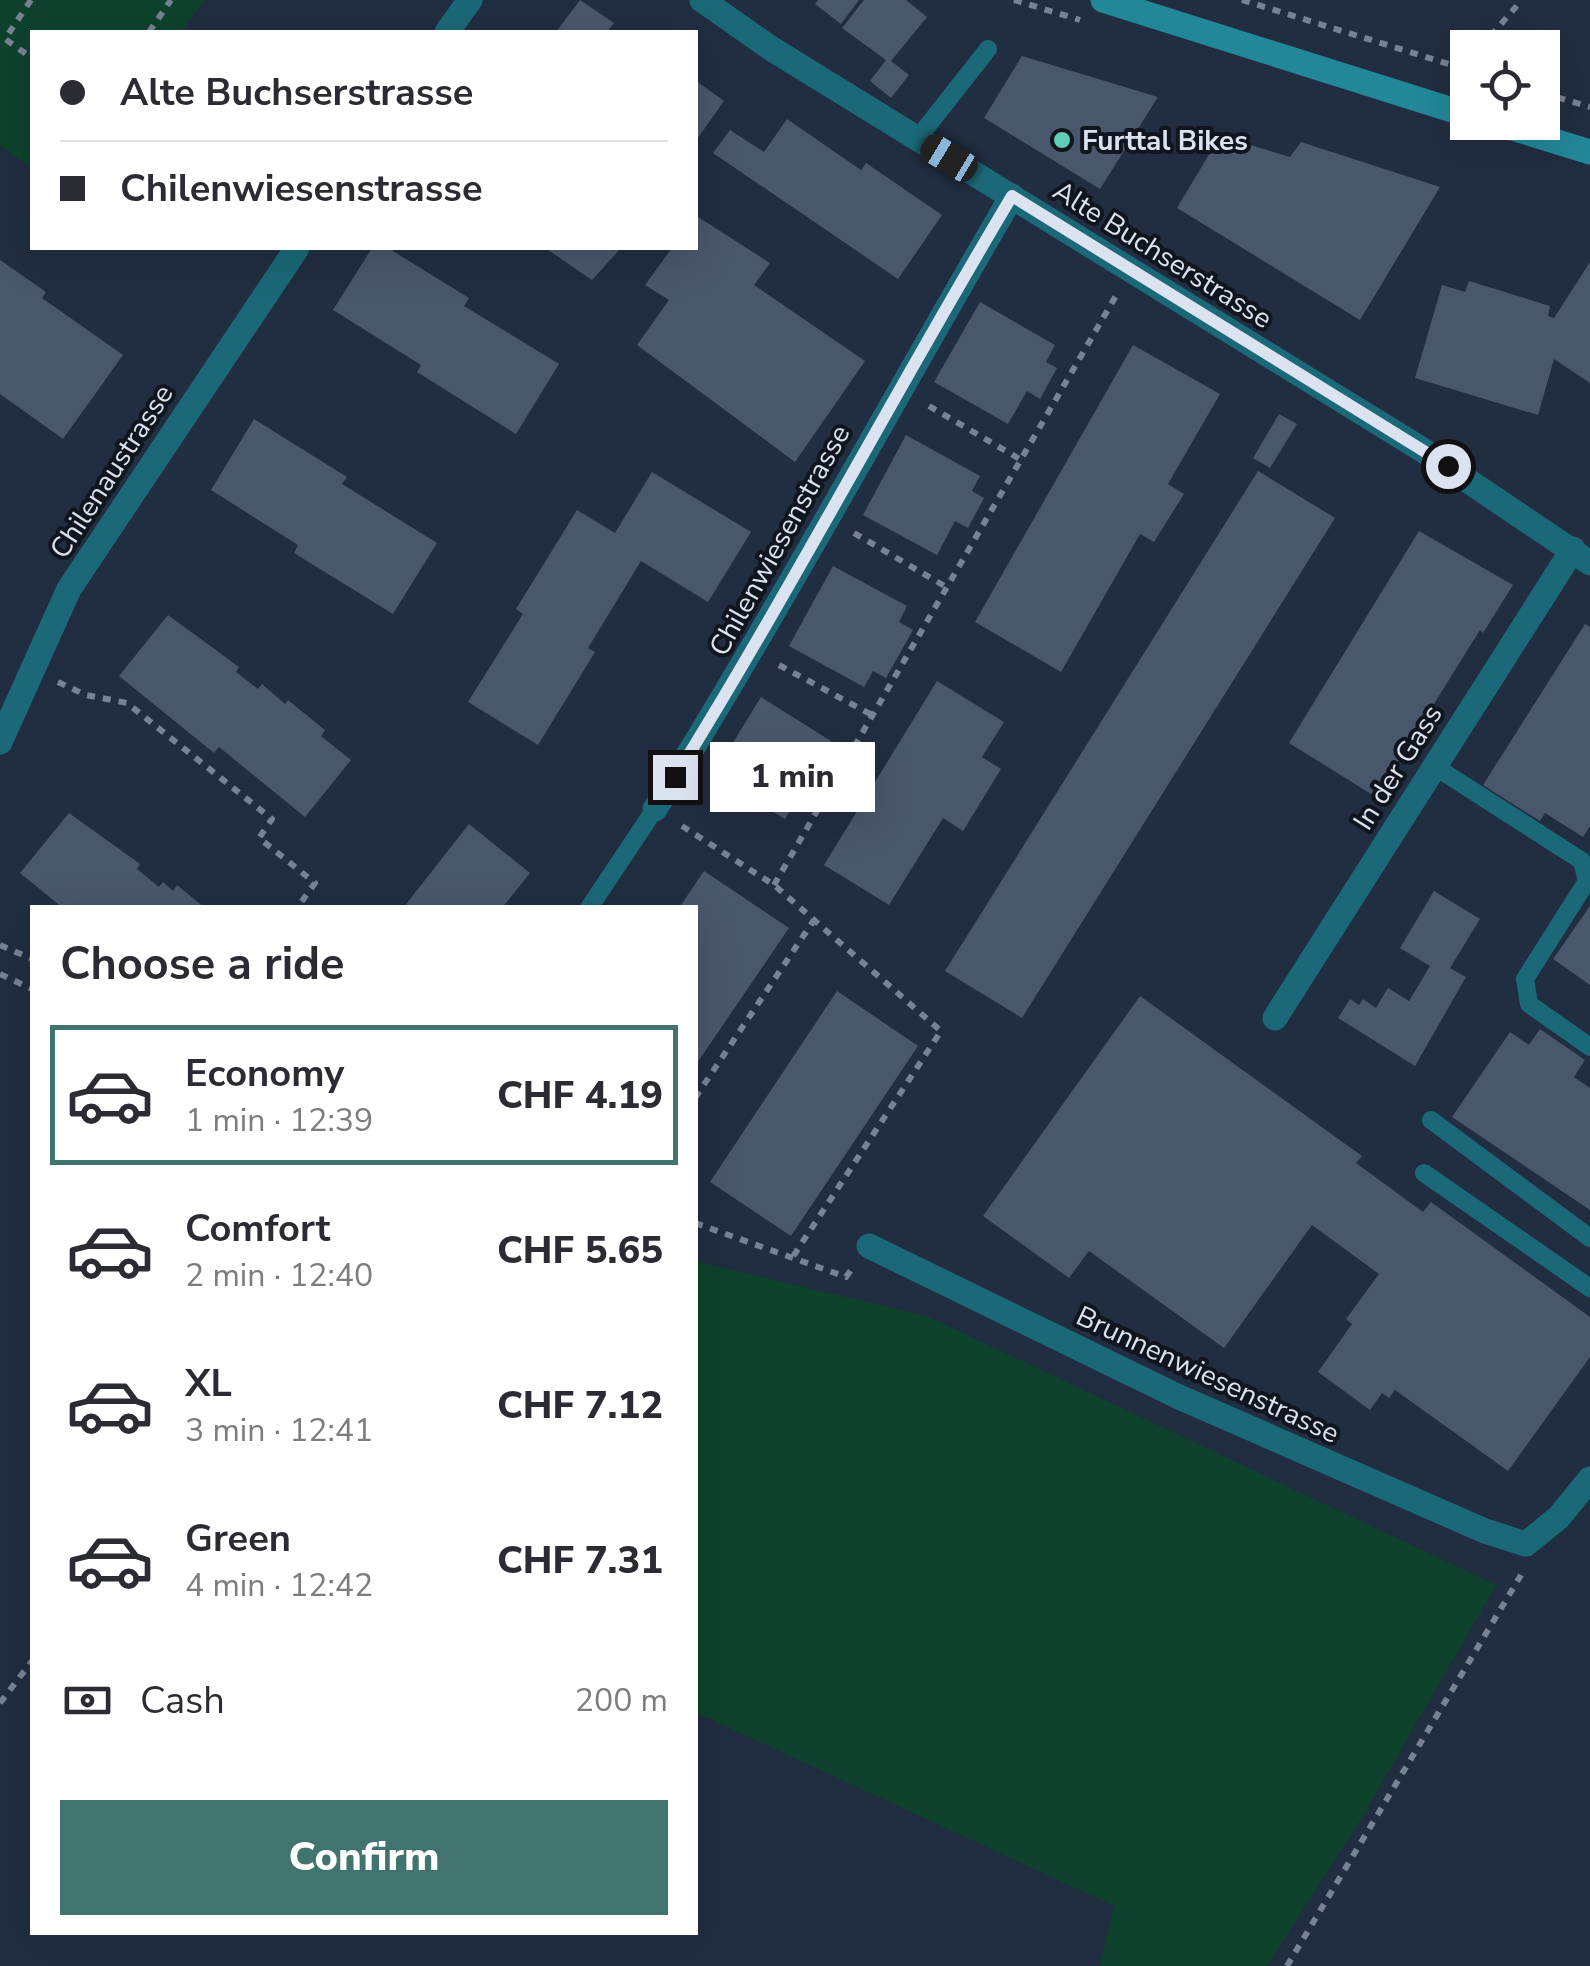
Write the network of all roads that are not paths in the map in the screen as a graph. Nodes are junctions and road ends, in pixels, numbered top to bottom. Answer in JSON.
{"nodes":[{"id":1,"x":470,"y":0,"type":"edge"},
{"id":2,"x":702,"y":0,"type":"edge"},
{"id":3,"x":1104,"y":0,"type":"edge"},
{"id":4,"x":448,"y":30,"type":"edge"},
{"id":5,"x":988,"y":49,"type":"dead end"},
{"id":6,"x":1450,"y":109,"type":"edge"},
{"id":7,"x":918,"y":138,"type":"junction"},
{"id":8,"x":1551,"y":140,"type":"edge"},
{"id":9,"x":1590,"y":152,"type":"edge"},
{"id":10,"x":1012,"y":196,"type":"junction"},
{"id":11,"x":296,"y":250,"type":"edge"},
{"id":12,"x":1581,"y":556,"type":"edge"},
{"id":13,"x":0,"y":742,"type":"edge"},
{"id":14,"x":1434,"y":766,"type":"junction"},
{"id":15,"x":655,"y":809,"type":"joint"},
{"id":16,"x":591,"y":905,"type":"edge"},
{"id":17,"x":1275,"y":1018,"type":"dead end"},
{"id":18,"x":1590,"y":1048,"type":"edge"},
{"id":19,"x":1431,"y":1120,"type":"dead end"},
{"id":20,"x":1424,"y":1173,"type":"dead end"},
{"id":21,"x":1590,"y":1238,"type":"edge"},
{"id":22,"x":870,"y":1246,"type":"road end"},
{"id":23,"x":1590,"y":1288,"type":"edge"},
{"id":24,"x":1590,"y":1479,"type":"edge"}],
"edges":[{"from":1,"to":4,"type":"street"},
{"from":2,"to":7,"type":"street","name":"Alte Buchserstrasse"},
{"from":3,"to":6,"type":"street"},
{"from":5,"to":7,"type":"lane"},
{"from":7,"to":10,"type":"street","name":"Alte Buchserstrasse"},
{"from":8,"to":9,"type":"street"},
{"from":10,"to":12,"type":"street","name":"Alte Buchserstrasse"},
{"from":10,"to":15,"type":"street","name":"Chilenwiesenstrasse"},
{"from":11,"to":13,"type":"street","name":"Chilenaustrasse"},
{"from":12,"to":14,"type":"street","name":"In der Gass"},
{"from":14,"to":17,"type":"street","name":"In der Gass"},
{"from":14,"to":18,"type":"lane"},
{"from":15,"to":16,"type":"lane","name":"Chilenwiesenstrasse"},
{"from":19,"to":21,"type":"lane"},
{"from":20,"to":23,"type":"lane"},
{"from":22,"to":24,"type":"street","name":"Brunnenwiesenstrasse"}]}
